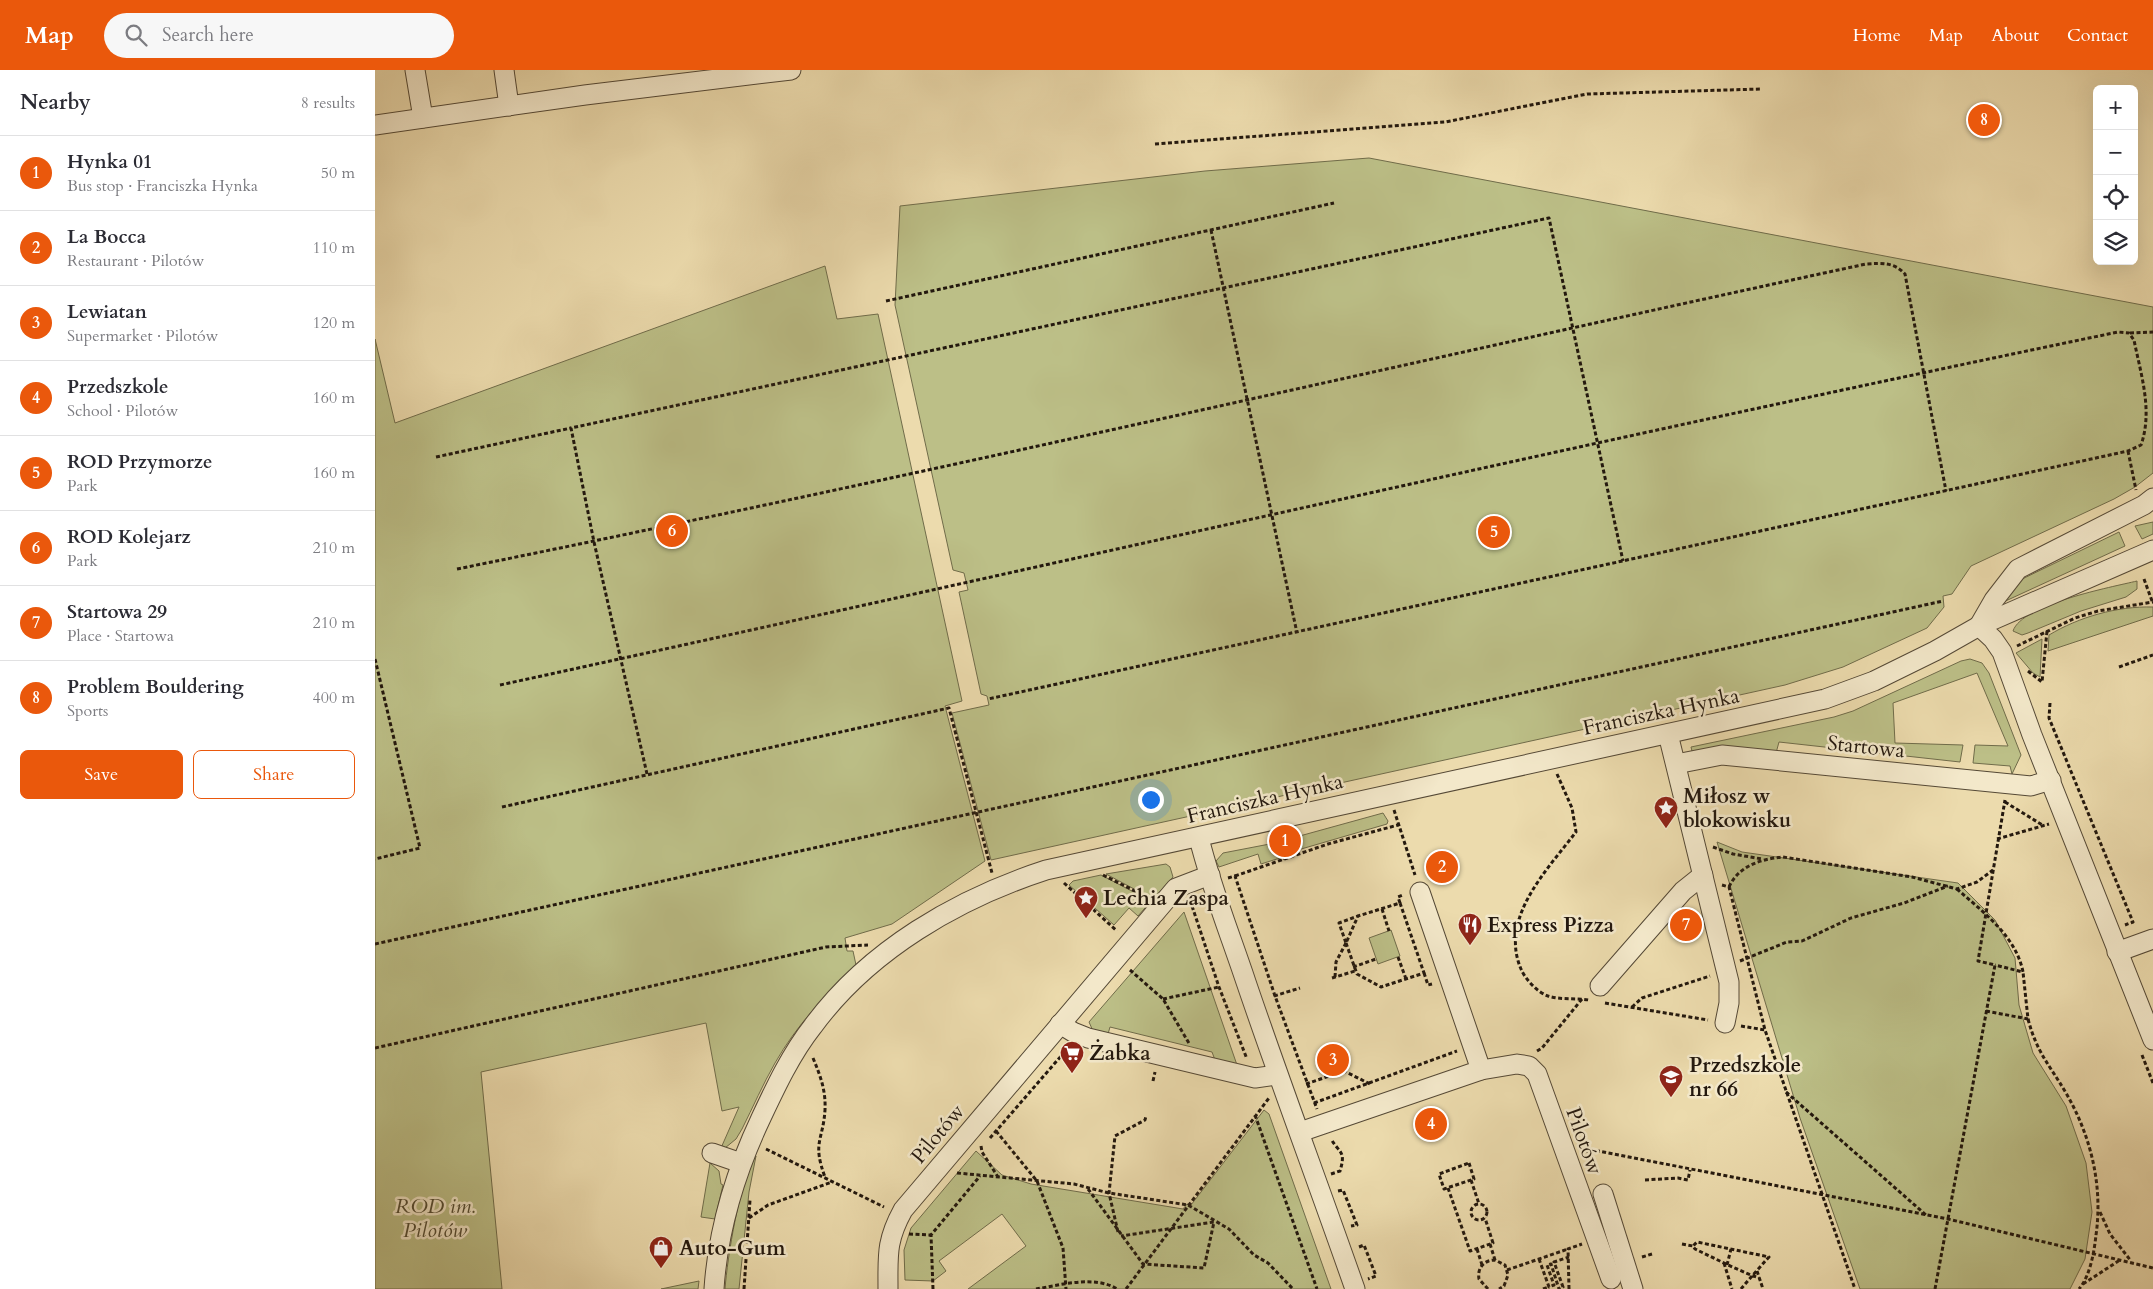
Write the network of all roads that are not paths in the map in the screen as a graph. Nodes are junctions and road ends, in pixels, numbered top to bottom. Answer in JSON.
{"nodes":[{"id":1,"x":415,"y":70,"type":"edge"},
{"id":2,"x":504,"y":70,"type":"edge"},
{"id":3,"x":783,"y":70,"type":"edge"},
{"id":4,"x":678,"y":77,"type":"edge"},
{"id":5,"x":509,"y":106,"type":"junction"},
{"id":6,"x":423,"y":118,"type":"junction"},
{"id":7,"x":375,"y":125,"type":"edge"},
{"id":8,"x":2147,"y":501,"type":"edge"},
{"id":9,"x":2153,"y":550,"type":"edge"},
{"id":10,"x":2144,"y":567,"type":"edge"},
{"id":11,"x":1979,"y":626,"type":"junction"},
{"id":12,"x":1668,"y":734,"type":"junction"},
{"id":13,"x":1676,"y":764,"type":"junction"},
{"id":14,"x":2051,"y":780,"type":"junction"},
{"id":15,"x":1199,"y":838,"type":"junction"},
{"id":16,"x":1216,"y":877,"type":"junction"},
{"id":17,"x":1709,"y":879,"type":"junction"},
{"id":18,"x":1420,"y":892,"type":"road end"},
{"id":19,"x":2153,"y":940,"type":"edge"},
{"id":20,"x":2117,"y":952,"type":"junction"},
{"id":21,"x":1597,"y":996,"type":"road end"},
{"id":22,"x":1725,"y":1023,"type":"road end"},
{"id":23,"x":1060,"y":1024,"type":"junction"},
{"id":24,"x":2153,"y":1040,"type":"edge"},
{"id":25,"x":1481,"y":1070,"type":"junction"},
{"id":26,"x":1277,"y":1075,"type":"junction"},
{"id":27,"x":1300,"y":1132,"type":"junction"},
{"id":28,"x":712,"y":1153,"type":"dead end"},
{"id":29,"x":741,"y":1163,"type":"junction"},
{"id":30,"x":1603,"y":1194,"type":"dead end"},
{"id":31,"x":1611,"y":1279,"type":"dead end"},
{"id":32,"x":1359,"y":1285,"type":"edge"},
{"id":33,"x":714,"y":1289,"type":"edge"},
{"id":34,"x":888,"y":1289,"type":"edge"},
{"id":35,"x":1633,"y":1289,"type":"edge"}],
"edges":[{"from":1,"to":6,"type":"street"},
{"from":2,"to":5,"type":"street"},
{"from":3,"to":4,"type":"street"},
{"from":4,"to":5,"type":"street"},
{"from":5,"to":6,"type":"street"},
{"from":6,"to":7,"type":"street"},
{"from":8,"to":11,"type":"street"},
{"from":9,"to":10,"type":"street","name":"Franciszka Hynka"},
{"from":10,"to":11,"type":"street","name":"Franciszka Hynka"},
{"from":11,"to":12,"type":"street","name":"Franciszka Hynka"},
{"from":11,"to":14,"type":"street"},
{"from":12,"to":13,"type":"street"},
{"from":12,"to":15,"type":"street","name":"Franciszka Hynka"},
{"from":13,"to":14,"type":"street","name":"Startowa"},
{"from":13,"to":17,"type":"street"},
{"from":14,"to":20,"type":"street"},
{"from":15,"to":16,"type":"street"},
{"from":15,"to":29,"type":"street","name":"Franciszka Hynka"},
{"from":16,"to":23,"type":"street","name":"Pilotów"},
{"from":16,"to":26,"type":"street"},
{"from":17,"to":21,"type":"street"},
{"from":17,"to":22,"type":"street"},
{"from":18,"to":25,"type":"street"},
{"from":19,"to":20,"type":"street"},
{"from":20,"to":24,"type":"street"},
{"from":23,"to":26,"type":"street"},
{"from":23,"to":34,"type":"street","name":"Pilotów"},
{"from":25,"to":27,"type":"street","name":"Pilotów"},
{"from":25,"to":31,"type":"street","name":"Pilotów"},
{"from":26,"to":27,"type":"street"},
{"from":27,"to":32,"type":"street"},
{"from":28,"to":29,"type":"street"},
{"from":29,"to":33,"type":"street","name":"Franciszka Hynka"},
{"from":30,"to":35,"type":"street"}]}
